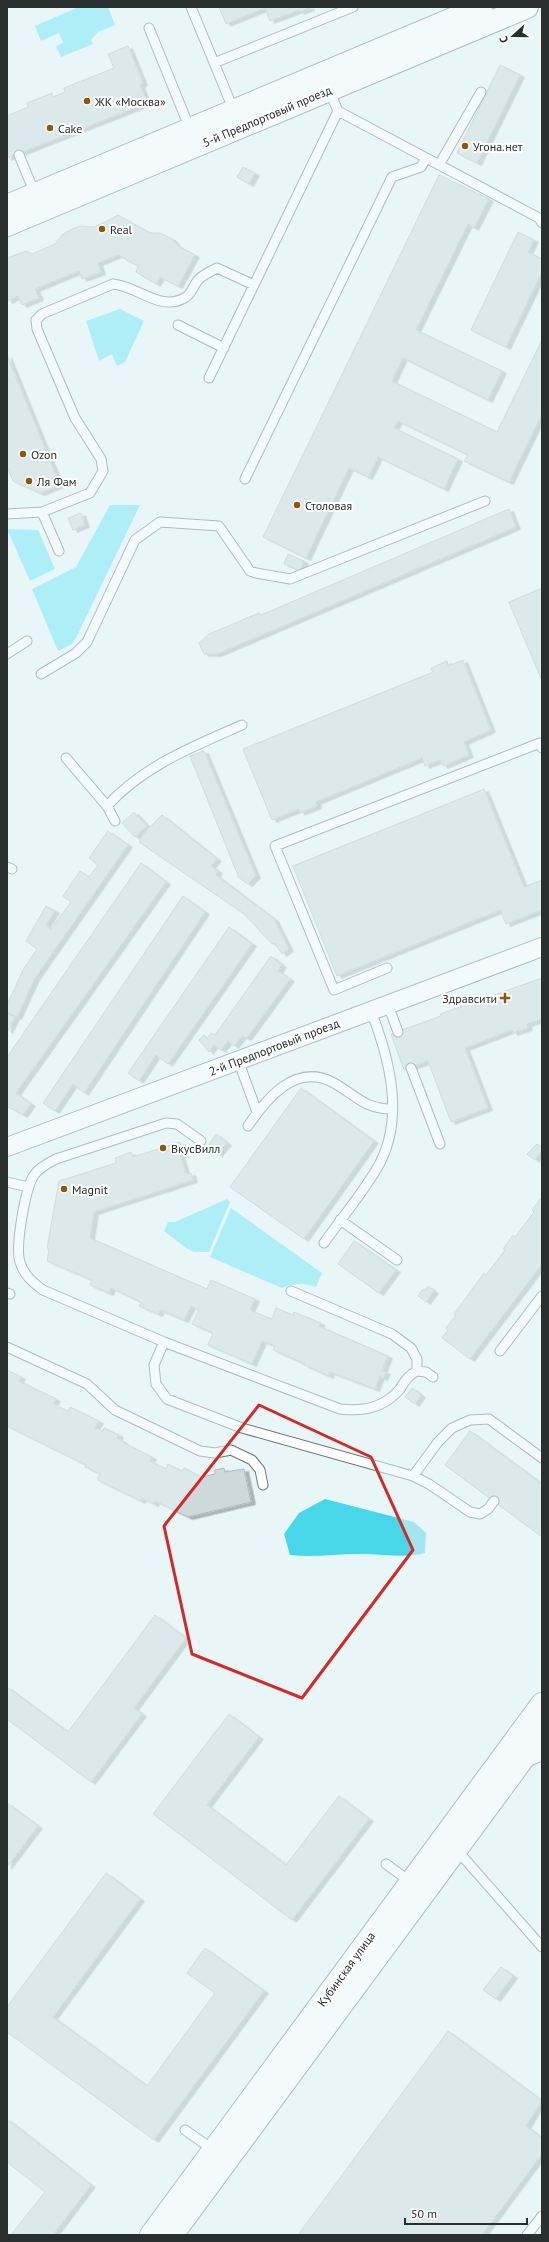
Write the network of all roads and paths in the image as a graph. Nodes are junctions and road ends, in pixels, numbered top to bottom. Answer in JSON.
{"nodes":[{"id":1,"x":191,"y":7,"type":"edge"},
{"id":2,"x":353,"y":7,"type":"edge"},
{"id":3,"x":481,"y":7,"type":"edge"},
{"id":4,"x":527,"y":7,"type":"edge"},
{"id":5,"x":149,"y":28,"type":"dead end"},
{"id":6,"x":214,"y":63,"type":"junction"},
{"id":7,"x":326,"y":82,"type":"junction"},
{"id":8,"x":481,"y":92,"type":"dead end"},
{"id":9,"x":338,"y":111,"type":"junction"},
{"id":10,"x":238,"y":119,"type":"junction"},
{"id":11,"x":194,"y":137,"type":"junction"},
{"id":12,"x":19,"y":155,"type":"dead end"},
{"id":13,"x":426,"y":158,"type":"junction"},
{"id":14,"x":439,"y":165,"type":"junction"},
{"id":15,"x":35,"y":194,"type":"junction"},
{"id":16,"x":7,"y":206,"type":"edge"},
{"id":17,"x":542,"y":223,"type":"edge"},
{"id":18,"x":7,"y":225,"type":"edge"},
{"id":19,"x":254,"y":285,"type":"junction"},
{"id":20,"x":178,"y":325,"type":"dead end"},
{"id":21,"x":224,"y":348,"type":"junction"},
{"id":22,"x":209,"y":378,"type":"dead end"},
{"id":23,"x":245,"y":479,"type":"dead end"},
{"id":24,"x":485,"y":501,"type":"dead end"},
{"id":25,"x":42,"y":512,"type":"junction"},
{"id":26,"x":7,"y":514,"type":"edge"},
{"id":27,"x":59,"y":551,"type":"dead end"},
{"id":28,"x":27,"y":641,"type":"dead end"},
{"id":29,"x":7,"y":654,"type":"edge"},
{"id":30,"x":41,"y":674,"type":"dead end"},
{"id":31,"x":242,"y":725,"type":"dead end"},
{"id":32,"x":542,"y":748,"type":"edge"},
{"id":33,"x":66,"y":758,"type":"dead end"},
{"id":34,"x":107,"y":806,"type":"junction"},
{"id":35,"x":115,"y":821,"type":"dead end"},
{"id":36,"x":542,"y":947,"type":"edge"},
{"id":37,"x":387,"y":968,"type":"dead end"},
{"id":38,"x":379,"y":1008,"type":"junction"},
{"id":39,"x":398,"y":1032,"type":"dead end"},
{"id":40,"x":238,"y":1060,"type":"junction"},
{"id":41,"x":411,"y":1068,"type":"dead end"},
{"id":42,"x":392,"y":1109,"type":"junction"},
{"id":43,"x":257,"y":1112,"type":"junction"},
{"id":44,"x":248,"y":1126,"type":"dead end"},
{"id":45,"x":201,"y":1141,"type":"dead end"},
{"id":46,"x":440,"y":1144,"type":"dead end"},
{"id":47,"x":7,"y":1147,"type":"edge"},
{"id":48,"x":7,"y":1182,"type":"edge"},
{"id":49,"x":28,"y":1187,"type":"junction"},
{"id":50,"x":340,"y":1220,"type":"junction"},
{"id":51,"x":324,"y":1243,"type":"dead end"},
{"id":52,"x":397,"y":1260,"type":"dead end"},
{"id":53,"x":291,"y":1291,"type":"dead end"},
{"id":54,"x":542,"y":1296,"type":"edge"},
{"id":55,"x":164,"y":1342,"type":"junction"},
{"id":56,"x":7,"y":1347,"type":"edge"},
{"id":57,"x":500,"y":1351,"type":"dead end"},
{"id":58,"x":417,"y":1371,"type":"junction"},
{"id":59,"x":433,"y":1377,"type":"dead end"},
{"id":60,"x":542,"y":1458,"type":"edge"},
{"id":61,"x":413,"y":1476,"type":"junction"},
{"id":62,"x":263,"y":1485,"type":"dead end"},
{"id":63,"x":494,"y":1501,"type":"dead end"},
{"id":64,"x":542,"y":1704,"type":"edge"},
{"id":65,"x":542,"y":1733,"type":"edge"},
{"id":66,"x":542,"y":1756,"type":"edge"},
{"id":67,"x":519,"y":1764,"type":"junction"},
{"id":68,"x":450,"y":1843,"type":"junction"},
{"id":69,"x":386,"y":1864,"type":"dead end"},
{"id":70,"x":417,"y":1887,"type":"junction"},
{"id":71,"x":542,"y":1947,"type":"edge"},
{"id":72,"x":185,"y":2130,"type":"dead end"},
{"id":73,"x":220,"y":2155,"type":"junction"},
{"id":74,"x":542,"y":2216,"type":"edge"},
{"id":75,"x":151,"y":2235,"type":"edge"},
{"id":76,"x":172,"y":2235,"type":"edge"},
{"id":77,"x":527,"y":2235,"type":"edge"}],
"edges":[{"from":1,"to":6,"type":"lane"},
{"from":2,"to":6,"type":"lane"},
{"from":3,"to":7,"type":"street","name":"5-й Предпортовый проезд"},
{"from":4,"to":7,"type":"street","name":"5-й Предпортовый проезд"},
{"from":5,"to":11,"type":"lane"},
{"from":6,"to":10,"type":"lane"},
{"from":7,"to":9,"type":"lane"},
{"from":7,"to":10,"type":"street","name":"5-й Предпортовый проезд"},
{"from":8,"to":14,"type":"lane"},
{"from":9,"to":13,"type":"lane"},
{"from":9,"to":19,"type":"lane"},
{"from":10,"to":11,"type":"street","name":"5-й Предпортовый проезд"},
{"from":11,"to":15,"type":"street","name":"5-й Предпортовый проезд"},
{"from":11,"to":18,"type":"street","name":"5-й Предпортовый проезд"},
{"from":12,"to":15,"type":"lane"},
{"from":13,"to":14,"type":"lane"},
{"from":13,"to":23,"type":"lane"},
{"from":14,"to":17,"type":"lane"},
{"from":15,"to":16,"type":"street","name":"5-й Предпортовый проезд"},
{"from":19,"to":21,"type":"lane"},
{"from":19,"to":25,"type":"lane"},
{"from":20,"to":21,"type":"lane"},
{"from":21,"to":22,"type":"lane"},
{"from":24,"to":30,"type":"lane"},
{"from":25,"to":26,"type":"lane"},
{"from":25,"to":27,"type":"lane"},
{"from":28,"to":29,"type":"lane"},
{"from":31,"to":34,"type":"lane"},
{"from":32,"to":37,"type":"lane"},
{"from":33,"to":34,"type":"lane"},
{"from":34,"to":35,"type":"lane"},
{"from":36,"to":38,"type":"street","name":"2-й Предпортовый проезд"},
{"from":38,"to":39,"type":"lane"},
{"from":38,"to":40,"type":"street","name":"2-й Предпортовый проезд"},
{"from":38,"to":42,"type":"lane"},
{"from":40,"to":43,"type":"lane"},
{"from":40,"to":47,"type":"street","name":"2-й Предпортовый проезд"},
{"from":41,"to":46,"type":"lane"},
{"from":42,"to":43,"type":"lane"},
{"from":42,"to":50,"type":"lane"},
{"from":43,"to":44,"type":"lane"},
{"from":45,"to":49,"type":"lane"},
{"from":48,"to":49,"type":"lane"},
{"from":49,"to":55,"type":"lane"},
{"from":50,"to":51,"type":"lane"},
{"from":50,"to":52,"type":"lane"},
{"from":53,"to":58,"type":"lane"},
{"from":54,"to":57,"type":"lane"},
{"from":55,"to":58,"type":"lane"},
{"from":55,"to":61,"type":"lane"},
{"from":56,"to":62,"type":"lane"},
{"from":58,"to":59,"type":"lane"},
{"from":60,"to":61,"type":"lane"},
{"from":61,"to":63,"type":"lane"},
{"from":64,"to":68,"type":"street","name":"Кубинская улица"},
{"from":65,"to":67,"type":"street","name":"Кубинская улица"},
{"from":66,"to":67,"type":"lane"},
{"from":67,"to":68,"type":"street","name":"Кубинская улица"},
{"from":68,"to":70,"type":"street","name":"Кубинская улица"},
{"from":68,"to":71,"type":"lane"},
{"from":69,"to":70,"type":"lane"},
{"from":70,"to":73,"type":"street","name":"Кубинская улица"},
{"from":72,"to":73,"type":"lane"},
{"from":73,"to":75,"type":"street","name":"Кубинская улица"},
{"from":73,"to":76,"type":"street","name":"Кубинская улица"},
{"from":74,"to":77,"type":"lane"}]}
